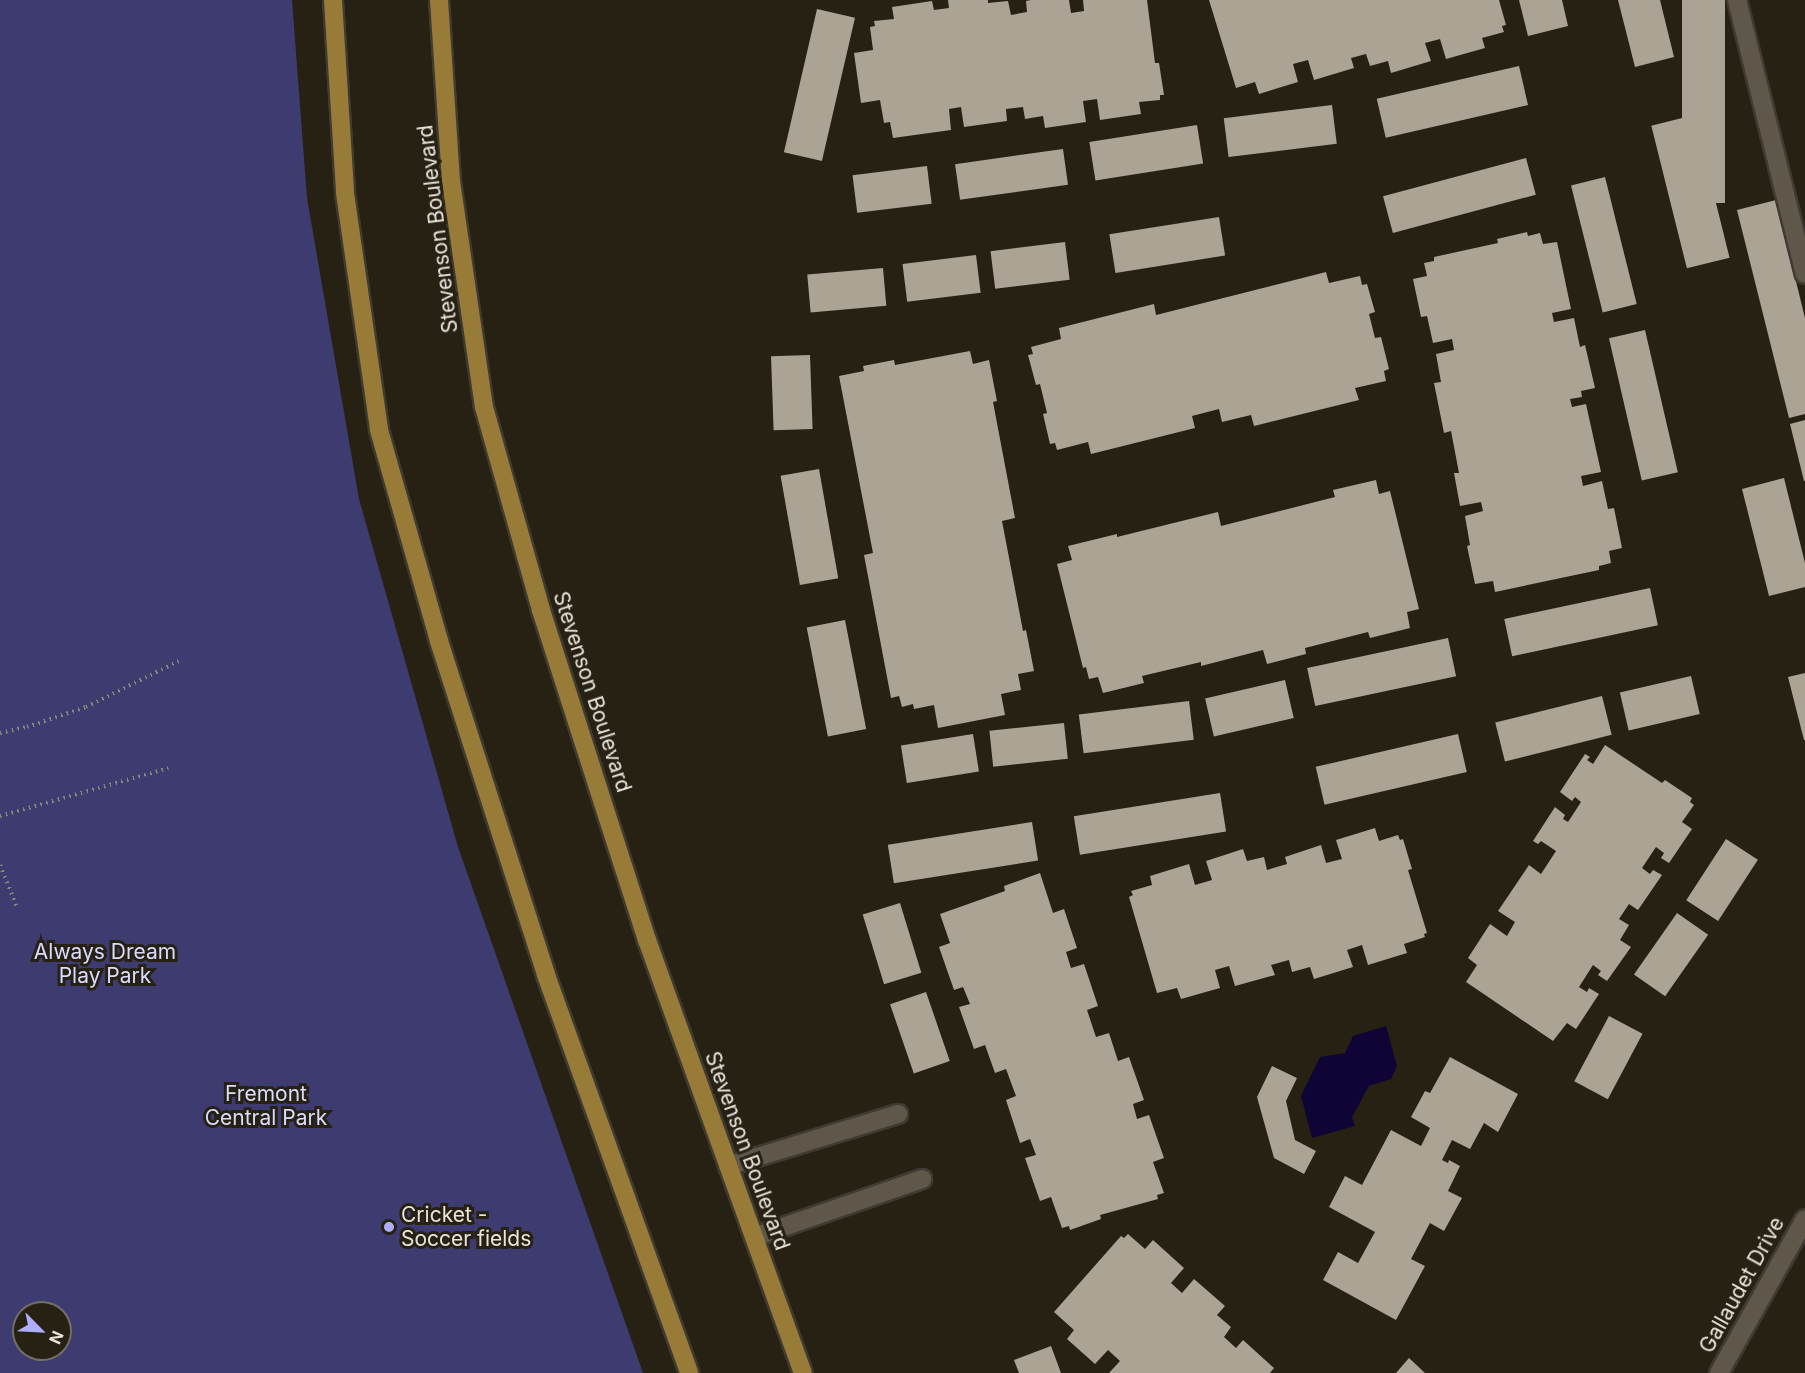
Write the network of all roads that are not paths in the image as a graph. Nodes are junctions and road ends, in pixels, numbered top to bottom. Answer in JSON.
{"nodes":[{"id":1,"x":333,"y":0,"type":"edge"},
{"id":2,"x":439,"y":0,"type":"edge"},
{"id":3,"x":1737,"y":0,"type":"edge"},
{"id":4,"x":1805,"y":274,"type":"edge"},
{"id":5,"x":898,"y":1114,"type":"dead end"},
{"id":6,"x":729,"y":1166,"type":"junction"},
{"id":7,"x":922,"y":1179,"type":"dead end"},
{"id":8,"x":1805,"y":1219,"type":"edge"},
{"id":9,"x":754,"y":1237,"type":"junction"},
{"id":10,"x":689,"y":1373,"type":"edge"},
{"id":11,"x":803,"y":1373,"type":"edge"},
{"id":12,"x":1719,"y":1373,"type":"edge"}],
"edges":[{"from":1,"to":10,"type":"main road"},
{"from":2,"to":6,"type":"main road","name":"Stevenson Boulevard"},
{"from":3,"to":4,"type":"street"},
{"from":5,"to":6,"type":"street"},
{"from":6,"to":9,"type":"main road","name":"Stevenson Boulevard"},
{"from":7,"to":9,"type":"street"},
{"from":8,"to":12,"type":"street","name":"Gallaudet Drive"},
{"from":9,"to":11,"type":"main road","name":"Stevenson Boulevard"}]}
